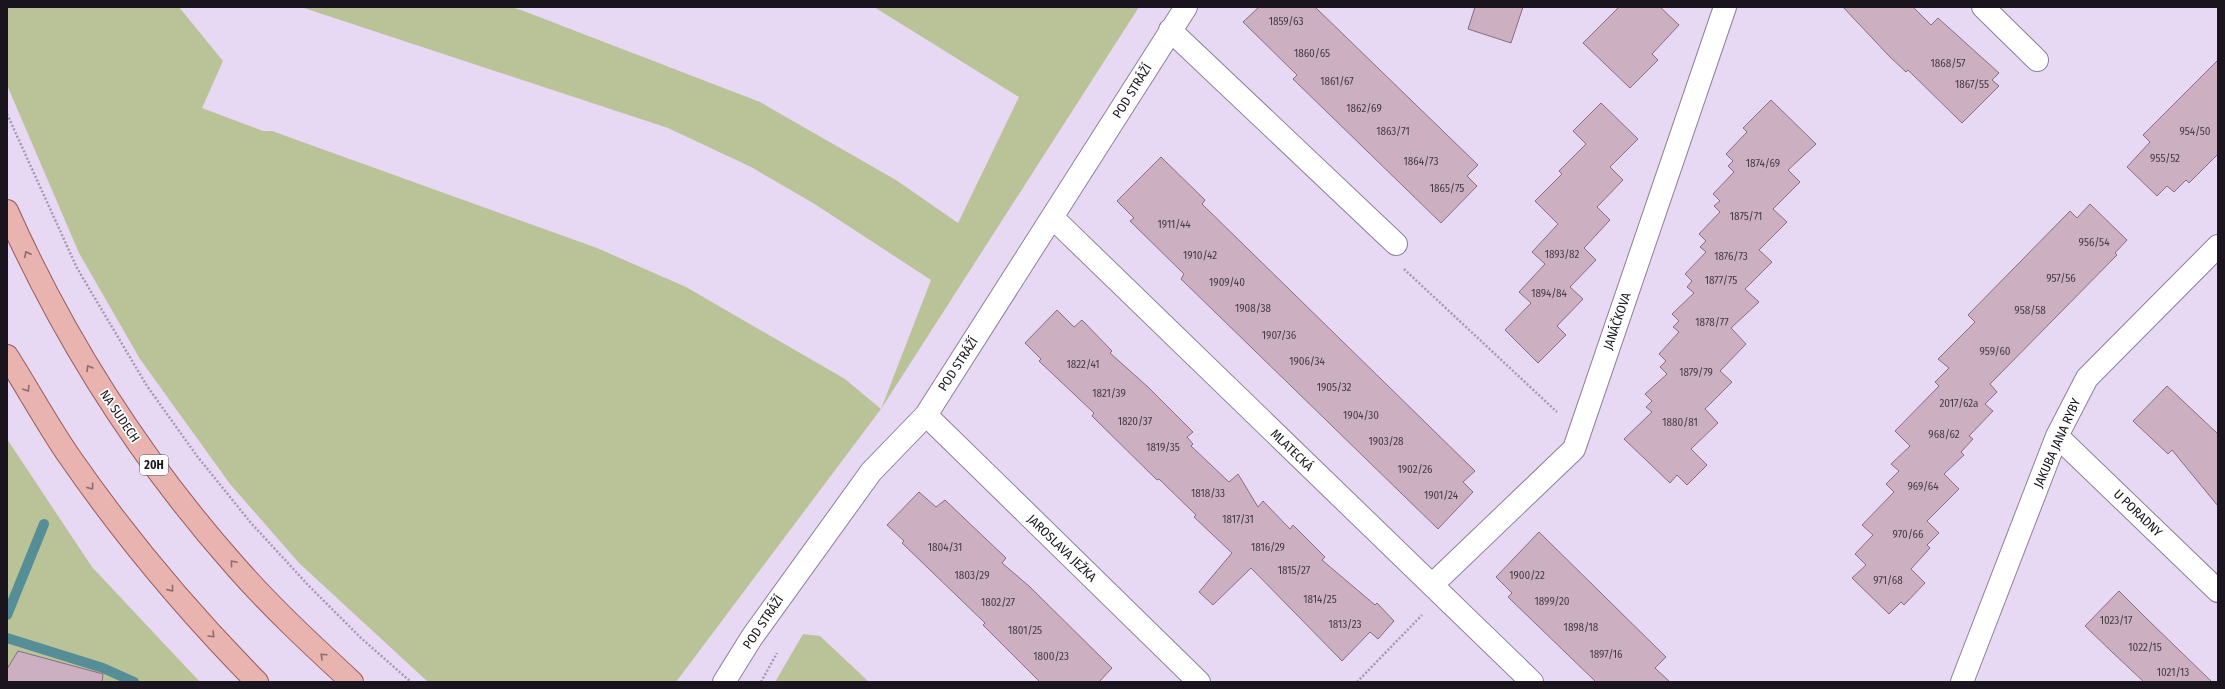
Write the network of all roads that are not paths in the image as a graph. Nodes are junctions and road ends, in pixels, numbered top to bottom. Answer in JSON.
{"nodes":[{"id":1,"x":1186,"y":7,"type":"edge"},
{"id":2,"x":1725,"y":7,"type":"edge"},
{"id":3,"x":1983,"y":7,"type":"edge"},
{"id":4,"x":1170,"y":30,"type":"junction"},
{"id":5,"x":2037,"y":60,"type":"dead end"},
{"id":6,"x":7,"y":211,"type":"edge"},
{"id":7,"x":1053,"y":218,"type":"junction"},
{"id":8,"x":1396,"y":244,"type":"dead end"},
{"id":9,"x":2218,"y":246,"type":"edge"},
{"id":10,"x":7,"y":356,"type":"edge"},
{"id":11,"x":926,"y":415,"type":"junction"},
{"id":12,"x":2057,"y":436,"type":"junction"},
{"id":13,"x":1432,"y":585,"type":"junction"},
{"id":14,"x":2218,"y":591,"type":"edge"},
{"id":15,"x":257,"y":682,"type":"edge"},
{"id":16,"x":352,"y":682,"type":"edge"},
{"id":17,"x":724,"y":682,"type":"edge"},
{"id":18,"x":1199,"y":682,"type":"edge"},
{"id":19,"x":1532,"y":682,"type":"edge"},
{"id":20,"x":1962,"y":682,"type":"edge"}],
"edges":[{"from":1,"to":4,"type":"street","name":"POD STRÁŽÍ"},
{"from":2,"to":13,"type":"street","name":"JANÁČKOVA"},
{"from":3,"to":5,"type":"street"},
{"from":4,"to":7,"type":"street","name":"POD STRÁŽÍ"},
{"from":4,"to":8,"type":"street"},
{"from":16,"to":6,"type":"main road","name":"NA SUDECH","number":"20H","one_way":true},
{"from":7,"to":11,"type":"street","name":"POD STRÁŽÍ"},
{"from":7,"to":13,"type":"street","name":"MLATECKÁ"},
{"from":9,"to":12,"type":"street","name":"JAKUBA JANA RYBY"},
{"from":10,"to":15,"type":"main road","one_way":true},
{"from":11,"to":17,"type":"street","name":"POD STRÁŽÍ"},
{"from":11,"to":18,"type":"street","name":"JAROSLAVA JEŽKA"},
{"from":12,"to":14,"type":"street","name":"U PORADNY"},
{"from":12,"to":20,"type":"street","name":"JAKUBA JANA RYBY"},
{"from":13,"to":19,"type":"street","name":"MLATECKÁ"}]}
